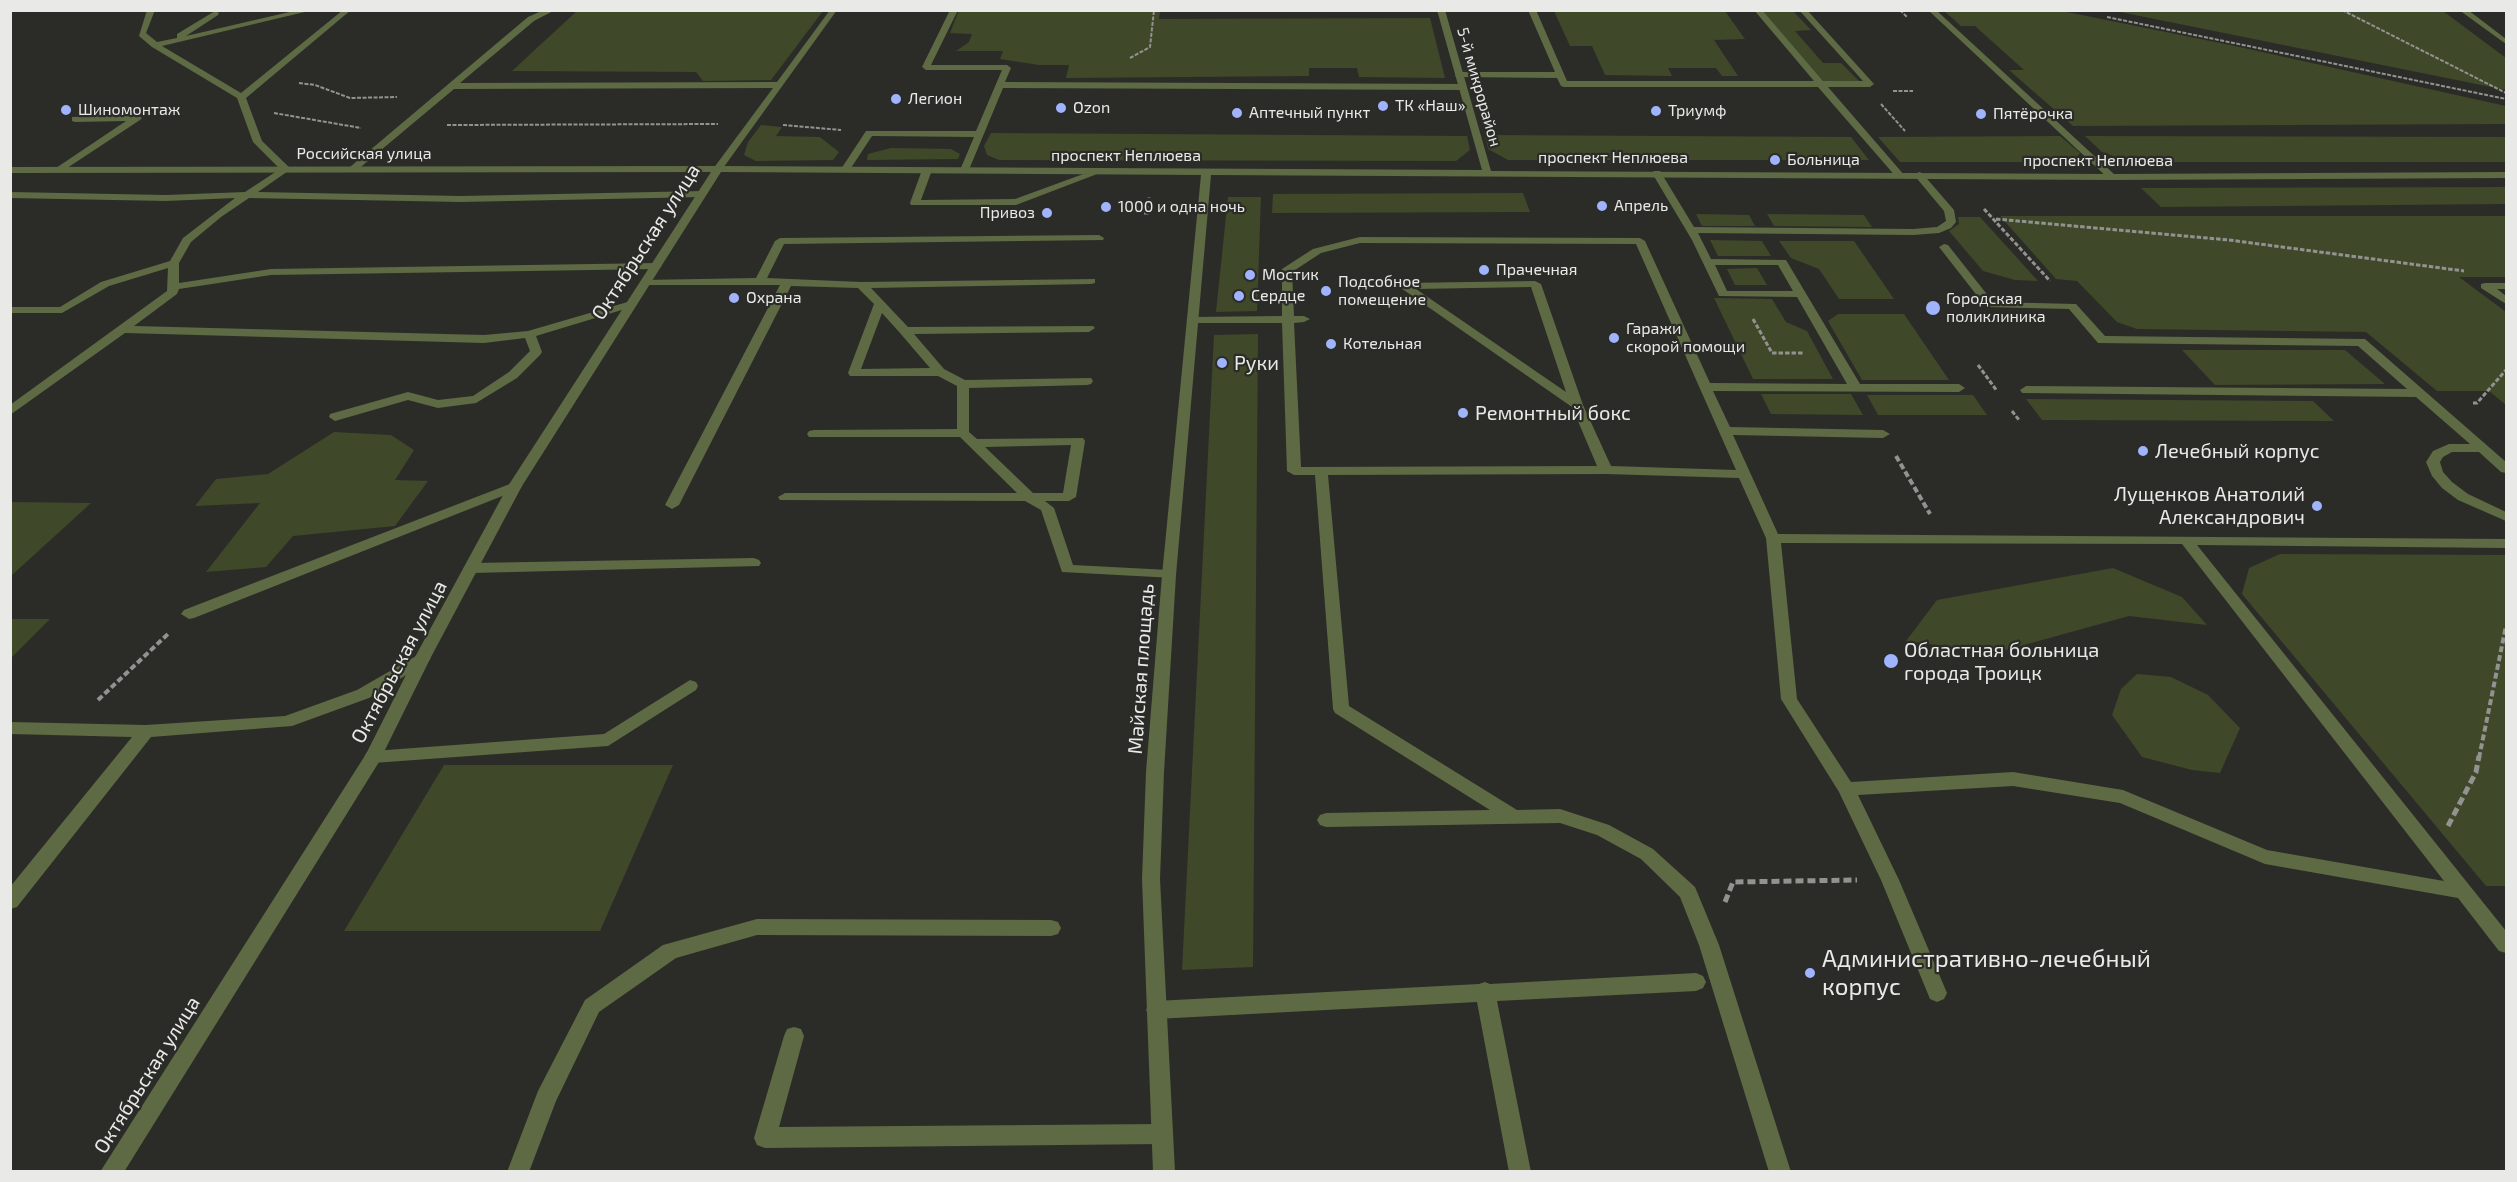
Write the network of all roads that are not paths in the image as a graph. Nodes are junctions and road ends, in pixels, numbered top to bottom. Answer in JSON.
{"nodes":[{"id":1,"x":150,"y":10,"type":"edge"},
{"id":2,"x":310,"y":10,"type":"edge"},
{"id":3,"x":348,"y":10,"type":"edge"},
{"id":4,"x":552,"y":10,"type":"edge"},
{"id":5,"x":834,"y":10,"type":"edge"},
{"id":6,"x":954,"y":10,"type":"edge"},
{"id":7,"x":1442,"y":10,"type":"edge"},
{"id":8,"x":1532,"y":10,"type":"edge"},
{"id":9,"x":1757,"y":10,"type":"edge"},
{"id":10,"x":1802,"y":10,"type":"edge"},
{"id":11,"x":1931,"y":10,"type":"edge"},
{"id":12,"x":2462,"y":10,"type":"edge"},
{"id":13,"x":217,"y":11,"type":"edge"},
{"id":14,"x":172,"y":41,"type":"junction"},
{"id":15,"x":2506,"y":42,"type":"edge"},
{"id":16,"x":155,"y":45,"type":"junction"},
{"id":17,"x":1459,"y":75,"type":"junction"},
{"id":18,"x":1560,"y":75,"type":"junction"},
{"id":19,"x":780,"y":85,"type":"junction"},
{"id":20,"x":1000,"y":85,"type":"junction"},
{"id":21,"x":1821,"y":85,"type":"junction"},
{"id":22,"x":451,"y":86,"type":"junction"},
{"id":23,"x":1462,"y":87,"type":"junction"},
{"id":24,"x":241,"y":97,"type":"junction"},
{"id":25,"x":75,"y":119,"type":"dead end"},
{"id":26,"x":980,"y":134,"type":"junction"},
{"id":27,"x":286,"y":169,"type":"junction"},
{"id":28,"x":353,"y":169,"type":"junction"},
{"id":29,"x":718,"y":169,"type":"junction"},
{"id":30,"x":846,"y":169,"type":"junction"},
{"id":31,"x":10,"y":170,"type":"edge"},
{"id":32,"x":58,"y":170,"type":"junction"},
{"id":33,"x":927,"y":170,"type":"junction"},
{"id":34,"x":965,"y":170,"type":"junction"},
{"id":35,"x":1100,"y":171,"type":"junction"},
{"id":36,"x":1206,"y":171,"type":"junction"},
{"id":37,"x":1487,"y":172,"type":"junction"},
{"id":38,"x":1657,"y":173,"type":"junction"},
{"id":39,"x":1919,"y":175,"type":"junction"},
{"id":40,"x":1900,"y":176,"type":"junction"},
{"id":41,"x":2506,"y":176,"type":"edge"},
{"id":42,"x":2112,"y":177,"type":"junction"},
{"id":43,"x":702,"y":194,"type":"junction"},
{"id":44,"x":10,"y":195,"type":"edge"},
{"id":45,"x":247,"y":195,"type":"junction"},
{"id":46,"x":1691,"y":230,"type":"junction"},
{"id":47,"x":1099,"y":238,"type":"dead end"},
{"id":48,"x":1944,"y":247,"type":"dead end"},
{"id":49,"x":1707,"y":262,"type":"junction"},
{"id":50,"x":174,"y":263,"type":"junction"},
{"id":51,"x":657,"y":266,"type":"junction"},
{"id":52,"x":760,"y":281,"type":"junction"},
{"id":53,"x":1091,"y":281,"type":"dead end"},
{"id":54,"x":646,"y":282,"type":"junction"},
{"id":55,"x":787,"y":282,"type":"junction"},
{"id":56,"x":861,"y":285,"type":"junction"},
{"id":57,"x":2506,"y":286,"type":"edge"},
{"id":58,"x":173,"y":287,"type":"junction"},
{"id":59,"x":1800,"y":294,"type":"junction"},
{"id":60,"x":2506,"y":301,"type":"edge"},
{"id":61,"x":880,"y":303,"type":"junction"},
{"id":62,"x":631,"y":304,"type":"junction"},
{"id":63,"x":10,"y":310,"type":"edge"},
{"id":64,"x":1286,"y":319,"type":"junction"},
{"id":65,"x":1304,"y":319,"type":"dead end"},
{"id":66,"x":1192,"y":320,"type":"junction"},
{"id":67,"x":1089,"y":328,"type":"dead end"},
{"id":68,"x":123,"y":329,"type":"junction"},
{"id":69,"x":904,"y":331,"type":"junction"},
{"id":70,"x":529,"y":334,"type":"junction"},
{"id":71,"x":940,"y":372,"type":"junction"},
{"id":72,"x":1087,"y":381,"type":"dead end"},
{"id":73,"x":963,"y":384,"type":"junction"},
{"id":74,"x":1705,"y":387,"type":"junction"},
{"id":75,"x":1856,"y":388,"type":"junction"},
{"id":76,"x":1959,"y":388,"type":"dead end"},
{"id":77,"x":2026,"y":390,"type":"dead end"},
{"id":78,"x":2420,"y":393,"type":"junction"},
{"id":79,"x":1577,"y":405,"type":"junction"},
{"id":80,"x":10,"y":411,"type":"edge"},
{"id":81,"x":335,"y":417,"type":"dead end"},
{"id":82,"x":1725,"y":431,"type":"junction"},
{"id":83,"x":963,"y":433,"type":"junction"},
{"id":84,"x":814,"y":434,"type":"dead end"},
{"id":85,"x":1883,"y":434,"type":"road end"},
{"id":86,"x":974,"y":443,"type":"junction"},
{"id":87,"x":2482,"y":448,"type":"junction"},
{"id":88,"x":2506,"y":469,"type":"edge"},
{"id":89,"x":1606,"y":470,"type":"junction"},
{"id":90,"x":1322,"y":471,"type":"junction"},
{"id":91,"x":1745,"y":474,"type":"junction"},
{"id":92,"x":515,"y":486,"type":"junction"},
{"id":93,"x":786,"y":497,"type":"dead end"},
{"id":94,"x":1030,"y":498,"type":"junction"},
{"id":95,"x":672,"y":505,"type":"dead end"},
{"id":96,"x":2506,"y":517,"type":"edge"},
{"id":97,"x":1773,"y":538,"type":"junction"},
{"id":98,"x":2186,"y":540,"type":"junction"},
{"id":99,"x":2506,"y":543,"type":"edge"},
{"id":100,"x":754,"y":563,"type":"dead end"},
{"id":101,"x":472,"y":568,"type":"junction"},
{"id":102,"x":1169,"y":575,"type":"junction"},
{"id":103,"x":189,"y":614,"type":"road end"},
{"id":104,"x":423,"y":657,"type":"junction"},
{"id":105,"x":690,"y":686,"type":"dead end"},
{"id":106,"x":10,"y":728,"type":"edge"},
{"id":107,"x":146,"y":731,"type":"junction"},
{"id":108,"x":373,"y":757,"type":"junction"},
{"id":109,"x":1846,"y":789,"type":"junction"},
{"id":110,"x":1513,"y":816,"type":"junction"},
{"id":111,"x":1326,"y":820,"type":"dead end"},
{"id":112,"x":2466,"y":892,"type":"junction"},
{"id":113,"x":10,"y":901,"type":"edge"},
{"id":114,"x":1051,"y":928,"type":"dead end"},
{"id":115,"x":2506,"y":945,"type":"edge"},
{"id":116,"x":1696,"y":982,"type":"dead end"},
{"id":117,"x":1485,"y":991,"type":"junction"},
{"id":118,"x":1937,"y":993,"type":"dead end"},
{"id":119,"x":1156,"y":1010,"type":"junction"},
{"id":120,"x":794,"y":1036,"type":"dead end"},
{"id":121,"x":1162,"y":1134,"type":"junction"},
{"id":122,"x":111,"y":1172,"type":"edge"},
{"id":123,"x":518,"y":1172,"type":"edge"},
{"id":124,"x":1164,"y":1172,"type":"edge"},
{"id":125,"x":1520,"y":1172,"type":"edge"},
{"id":126,"x":1780,"y":1172,"type":"edge"}],
"edges":[{"from":1,"to":16,"type":"street"},
{"from":2,"to":14,"type":"street"},
{"from":3,"to":24,"type":"street"},
{"from":4,"to":22,"type":"street"},
{"from":5,"to":19,"type":"street","name":"Октябрьская улица"},
{"from":6,"to":20,"type":"street"},
{"from":7,"to":17,"type":"street","name":"5-й микрорайон"},
{"from":8,"to":18,"type":"street"},
{"from":9,"to":21,"type":"street"},
{"from":10,"to":21,"type":"street"},
{"from":11,"to":42,"type":"street"},
{"from":12,"to":15,"type":"street"},
{"from":13,"to":14,"type":"street"},
{"from":14,"to":16,"type":"street"},
{"from":16,"to":24,"type":"street"},
{"from":17,"to":18,"type":"street"},
{"from":17,"to":23,"type":"street","name":"5-й микрорайон"},
{"from":18,"to":21,"type":"street"},
{"from":19,"to":22,"type":"street"},
{"from":19,"to":29,"type":"street","name":"Октябрьская улица"},
{"from":20,"to":23,"type":"street"},
{"from":20,"to":26,"type":"street"},
{"from":21,"to":40,"type":"street"},
{"from":22,"to":28,"type":"street"},
{"from":23,"to":37,"type":"street","name":"5-й микрорайон"},
{"from":24,"to":27,"type":"street"},
{"from":25,"to":32,"type":"street"},
{"from":26,"to":30,"type":"street"},
{"from":26,"to":34,"type":"street"},
{"from":27,"to":28,"type":"street","name":"Российская улица"},
{"from":27,"to":32,"type":"street","name":"Российская улица"},
{"from":27,"to":45,"type":"street"},
{"from":28,"to":29,"type":"street","name":"Российская улица"},
{"from":29,"to":30,"type":"street","name":"проспект Неплюева"},
{"from":29,"to":43,"type":"street","name":"Октябрьская улица"},
{"from":30,"to":33,"type":"street","name":"проспект Неплюева"},
{"from":31,"to":32,"type":"street","name":"Российская улица"},
{"from":33,"to":34,"type":"street","name":"проспект Неплюева"},
{"from":33,"to":35,"type":"street"},
{"from":34,"to":35,"type":"street","name":"проспект Неплюева"},
{"from":35,"to":36,"type":"street","name":"проспект Неплюева"},
{"from":36,"to":37,"type":"street","name":"проспект Неплюева"},
{"from":36,"to":66,"type":"street","name":"Майская площадь"},
{"from":37,"to":38,"type":"street","name":"проспект Неплюева"},
{"from":38,"to":40,"type":"street","name":"проспект Неплюева"},
{"from":38,"to":46,"type":"street"},
{"from":39,"to":40,"type":"street","name":"проспект Неплюева"},
{"from":39,"to":42,"type":"street","name":"проспект Неплюева"},
{"from":39,"to":46,"type":"street"},
{"from":41,"to":42,"type":"street","name":"проспект Неплюева"},
{"from":43,"to":45,"type":"street"},
{"from":43,"to":51,"type":"street","name":"Октябрьская улица"},
{"from":44,"to":45,"type":"street"},
{"from":45,"to":50,"type":"street"},
{"from":46,"to":49,"type":"street"},
{"from":47,"to":52,"type":"street"},
{"from":48,"to":78,"type":"street"},
{"from":49,"to":59,"type":"street"},
{"from":49,"to":59,"type":"street"},
{"from":50,"to":58,"type":"street"},
{"from":50,"to":63,"type":"street"},
{"from":51,"to":54,"type":"street","name":"Октябрьская улица"},
{"from":51,"to":58,"type":"street"},
{"from":52,"to":54,"type":"street"},
{"from":52,"to":55,"type":"street"},
{"from":53,"to":56,"type":"street"},
{"from":54,"to":62,"type":"street","name":"Октябрьская улица"},
{"from":55,"to":56,"type":"street"},
{"from":55,"to":95,"type":"street"},
{"from":56,"to":61,"type":"street"},
{"from":57,"to":60,"type":"street"},
{"from":58,"to":68,"type":"street"},
{"from":59,"to":75,"type":"street"},
{"from":61,"to":69,"type":"street"},
{"from":61,"to":71,"type":"street"},
{"from":62,"to":70,"type":"street"},
{"from":62,"to":92,"type":"street","name":"Октябрьская улица"},
{"from":64,"to":65,"type":"street"},
{"from":64,"to":66,"type":"street"},
{"from":64,"to":74,"type":"street"},
{"from":64,"to":90,"type":"street"},
{"from":66,"to":102,"type":"street","name":"Майская площадь"},
{"from":67,"to":69,"type":"street"},
{"from":68,"to":70,"type":"street"},
{"from":68,"to":80,"type":"street"},
{"from":69,"to":71,"type":"street"},
{"from":70,"to":81,"type":"street"},
{"from":71,"to":73,"type":"street"},
{"from":72,"to":73,"type":"street"},
{"from":73,"to":83,"type":"street"},
{"from":74,"to":75,"type":"street"},
{"from":74,"to":82,"type":"street"},
{"from":75,"to":76,"type":"street"},
{"from":77,"to":78,"type":"street"},
{"from":78,"to":87,"type":"street"},
{"from":79,"to":79,"type":"street"},
{"from":79,"to":89,"type":"street"},
{"from":82,"to":85,"type":"street"},
{"from":82,"to":91,"type":"street"},
{"from":83,"to":84,"type":"street"},
{"from":83,"to":86,"type":"street"},
{"from":86,"to":94,"type":"street"},
{"from":86,"to":94,"type":"street"},
{"from":87,"to":88,"type":"street"},
{"from":87,"to":96,"type":"street"},
{"from":89,"to":90,"type":"street"},
{"from":89,"to":91,"type":"street"},
{"from":90,"to":110,"type":"street"},
{"from":91,"to":97,"type":"street"},
{"from":92,"to":101,"type":"street","name":"Октябрьская улица"},
{"from":92,"to":103,"type":"street"},
{"from":93,"to":94,"type":"street"},
{"from":94,"to":102,"type":"street"},
{"from":97,"to":98,"type":"street"},
{"from":97,"to":109,"type":"street"},
{"from":98,"to":99,"type":"street"},
{"from":98,"to":112,"type":"street"},
{"from":100,"to":101,"type":"street"},
{"from":101,"to":104,"type":"street","name":"Октябрьская улица"},
{"from":102,"to":119,"type":"street","name":"Майская площадь"},
{"from":104,"to":107,"type":"street"},
{"from":104,"to":108,"type":"street","name":"Октябрьская улица"},
{"from":105,"to":108,"type":"street"},
{"from":106,"to":107,"type":"street"},
{"from":107,"to":113,"type":"street"},
{"from":108,"to":122,"type":"street","name":"Октябрьская улица"},
{"from":109,"to":112,"type":"street"},
{"from":109,"to":118,"type":"street"},
{"from":110,"to":111,"type":"street"},
{"from":110,"to":126,"type":"street"},
{"from":112,"to":115,"type":"street"},
{"from":114,"to":123,"type":"street"},
{"from":116,"to":117,"type":"street"},
{"from":117,"to":119,"type":"street"},
{"from":117,"to":125,"type":"street"},
{"from":119,"to":121,"type":"street","name":"Майская площадь"},
{"from":120,"to":121,"type":"street"},
{"from":121,"to":124,"type":"street","name":"Майская площадь"}]}
